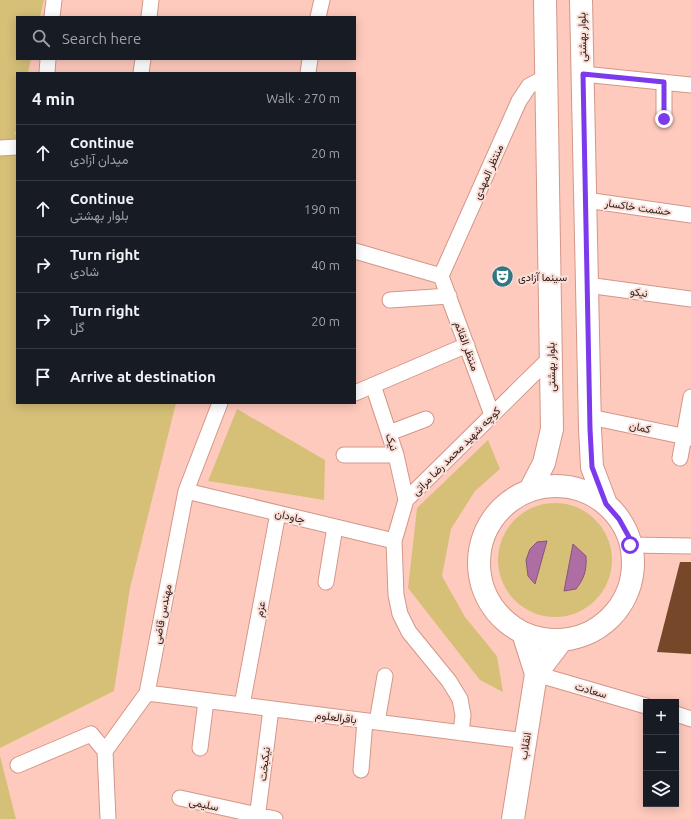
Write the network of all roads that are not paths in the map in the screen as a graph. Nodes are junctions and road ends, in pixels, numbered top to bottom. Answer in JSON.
{"nodes":[{"id":1,"x":54,"y":0,"type":"edge"},
{"id":2,"x":151,"y":0,"type":"edge"},
{"id":3,"x":322,"y":0,"type":"edge"},
{"id":4,"x":545,"y":0,"type":"edge"},
{"id":5,"x":581,"y":0,"type":"edge"},
{"id":6,"x":52,"y":16,"type":"edge"},
{"id":7,"x":149,"y":16,"type":"edge"},
{"id":8,"x":318,"y":16,"type":"edge"},
{"id":9,"x":48,"y":60,"type":"edge"},
{"id":10,"x":143,"y":60,"type":"edge"},
{"id":11,"x":310,"y":60,"type":"edge"},
{"id":12,"x":47,"y":72,"type":"edge"},
{"id":13,"x":141,"y":72,"type":"edge"},
{"id":14,"x":308,"y":72,"type":"edge"},
{"id":15,"x":583,"y":74,"type":"junction"},
{"id":16,"x":546,"y":77,"type":"junction"},
{"id":17,"x":664,"y":82,"type":"junction"},
{"id":18,"x":691,"y":85,"type":"edge"},
{"id":19,"x":664,"y":119,"type":"dead end"},
{"id":20,"x":16,"y":147,"type":"edge"},
{"id":21,"x":0,"y":148,"type":"edge"},
{"id":22,"x":586,"y":200,"type":"junction"},
{"id":23,"x":691,"y":214,"type":"edge"},
{"id":24,"x":356,"y":251,"type":"edge"},
{"id":25,"x":441,"y":276,"type":"junction"},
{"id":26,"x":587,"y":285,"type":"junction"},
{"id":27,"x":449,"y":296,"type":"junction"},
{"id":28,"x":390,"y":300,"type":"dead end"},
{"id":29,"x":691,"y":300,"type":"edge"},
{"id":30,"x":466,"y":345,"type":"junction"},
{"id":31,"x":551,"y":357,"type":"junction"},
{"id":32,"x":373,"y":385,"type":"junction"},
{"id":33,"x":356,"y":393,"type":"edge"},
{"id":34,"x":691,"y":397,"type":"edge"},
{"id":35,"x":220,"y":404,"type":"edge"},
{"id":36,"x":492,"y":415,"type":"junction"},
{"id":37,"x":590,"y":417,"type":"junction"},
{"id":38,"x":426,"y":419,"type":"dead end"},
{"id":39,"x":389,"y":433,"type":"junction"},
{"id":40,"x":688,"y":437,"type":"edge"},
{"id":41,"x":344,"y":455,"type":"dead end"},
{"id":42,"x":396,"y":455,"type":"junction"},
{"id":43,"x":680,"y":458,"type":"dead end"},
{"id":44,"x":530,"y":490,"type":"junction"},
{"id":45,"x":186,"y":491,"type":"junction"},
{"id":46,"x":406,"y":500,"type":"junction"},
{"id":47,"x":606,"y":504,"type":"junction"},
{"id":48,"x":278,"y":513,"type":"junction"},
{"id":49,"x":335,"y":527,"type":"junction"},
{"id":50,"x":394,"y":541,"type":"junction"},
{"id":51,"x":630,"y":545,"type":"junction"},
{"id":52,"x":691,"y":546,"type":"edge"},
{"id":53,"x":326,"y":582,"type":"dead end"},
{"id":54,"x":523,"y":633,"type":"junction"},
{"id":55,"x":562,"y":640,"type":"junction"},
{"id":56,"x":536,"y":674,"type":"junction"},
{"id":57,"x":385,"y":676,"type":"dead end"},
{"id":58,"x":147,"y":693,"type":"junction"},
{"id":59,"x":206,"y":700,"type":"junction"},
{"id":60,"x":242,"y":705,"type":"junction"},
{"id":61,"x":643,"y":705,"type":"edge"},
{"id":62,"x":271,"y":709,"type":"junction"},
{"id":63,"x":679,"y":715,"type":"edge"},
{"id":64,"x":691,"y":719,"type":"edge"},
{"id":65,"x":371,"y":721,"type":"junction"},
{"id":66,"x":461,"y":733,"type":"junction"},
{"id":67,"x":526,"y":740,"type":"junction"},
{"id":68,"x":200,"y":748,"type":"dead end"},
{"id":69,"x":105,"y":751,"type":"junction"},
{"id":70,"x":18,"y":765,"type":"dead end"},
{"id":71,"x":361,"y":770,"type":"dead end"},
{"id":72,"x":180,"y":798,"type":"dead end"},
{"id":73,"x":257,"y":817,"type":"edge"},
{"id":74,"x":108,"y":819,"type":"edge"},
{"id":75,"x":275,"y":819,"type":"edge"},
{"id":76,"x":513,"y":819,"type":"edge"}],
"edges":[{"from":1,"to":6,"type":"street"},
{"from":2,"to":7,"type":"street"},
{"from":3,"to":8,"type":"street"},
{"from":4,"to":16,"type":"main road","name":"بلوار بهشتی"},
{"from":5,"to":15,"type":"main road","name":"بلوار بهشتی"},
{"from":9,"to":12,"type":"street"},
{"from":10,"to":13,"type":"street"},
{"from":11,"to":14,"type":"street"},
{"from":15,"to":17,"type":"street"},
{"from":15,"to":22,"type":"main road","name":"بلوار بهشتی"},
{"from":16,"to":25,"type":"street","name":"منتظر المهدی"},
{"from":16,"to":31,"type":"main road","name":"بلوار بهشتی"},
{"from":17,"to":18,"type":"street"},
{"from":17,"to":19,"type":"street"},
{"from":20,"to":21,"type":"street"},
{"from":22,"to":23,"type":"street","name":"حشمت خاکسار"},
{"from":22,"to":26,"type":"main road","name":"بلوار بهشتی"},
{"from":24,"to":25,"type":"street"},
{"from":25,"to":27,"type":"street","name":"منتظر القائم"},
{"from":26,"to":29,"type":"street","name":"نیکو"},
{"from":26,"to":37,"type":"main road","name":"بلوار بهشتی"},
{"from":27,"to":28,"type":"street"},
{"from":27,"to":30,"type":"street","name":"منتظر القائم"},
{"from":30,"to":32,"type":"street"},
{"from":30,"to":36,"type":"street","name":"منتظر القائم"},
{"from":31,"to":36,"type":"street","name":"کوچه شهید محمد رضا مراتی"},
{"from":31,"to":44,"type":"main road","name":"بلوار بهشتی"},
{"from":32,"to":33,"type":"street"},
{"from":32,"to":39,"type":"street","name":"نیک"},
{"from":34,"to":40,"type":"street"},
{"from":35,"to":45,"type":"street","name":"مهندس قاضی"},
{"from":36,"to":46,"type":"street","name":"کوچه شهید محمد رضا مراتی"},
{"from":37,"to":40,"type":"street","name":"کمان"},
{"from":37,"to":47,"type":"main road","name":"بلوار بهشتی"},
{"from":38,"to":39,"type":"street"},
{"from":39,"to":42,"type":"street","name":"نیک"},
{"from":40,"to":43,"type":"street"},
{"from":41,"to":42,"type":"street"},
{"from":42,"to":46,"type":"street","name":"نیک"},
{"from":44,"to":47,"type":"main road"},
{"from":44,"to":54,"type":"main road"},
{"from":45,"to":48,"type":"street","name":"جاودان"},
{"from":45,"to":58,"type":"street","name":"مهندس قاضی"},
{"from":46,"to":50,"type":"street","name":"کوچه شهید محمد رضا مراتی"},
{"from":47,"to":51,"type":"main road"},
{"from":48,"to":49,"type":"street","name":"جاودان"},
{"from":48,"to":60,"type":"street","name":"عزم"},
{"from":49,"to":50,"type":"street","name":"جاودان"},
{"from":49,"to":53,"type":"street"},
{"from":50,"to":66,"type":"street","name":"کوچه شهید محمد رضا مراتی"},
{"from":51,"to":52,"type":"street"},
{"from":51,"to":55,"type":"main road"},
{"from":54,"to":55,"type":"main road"},
{"from":54,"to":56,"type":"main road"},
{"from":55,"to":56,"type":"main road"},
{"from":56,"to":61,"type":"street","name":"سعادت"},
{"from":56,"to":67,"type":"main road","name":"انقلاب"},
{"from":57,"to":65,"type":"street"},
{"from":58,"to":59,"type":"street","name":"باقرالعلوم"},
{"from":58,"to":69,"type":"street","name":"مهندس قاضی"},
{"from":59,"to":60,"type":"street","name":"باقرالعلوم"},
{"from":59,"to":68,"type":"street"},
{"from":60,"to":62,"type":"street","name":"باقرالعلوم"},
{"from":62,"to":65,"type":"street","name":"باقرالعلوم"},
{"from":62,"to":73,"type":"street","name":"نیکبخت"},
{"from":63,"to":64,"type":"street"},
{"from":65,"to":66,"type":"street","name":"باقرالعلوم"},
{"from":65,"to":71,"type":"street"},
{"from":66,"to":67,"type":"street","name":"باقرالعلوم"},
{"from":67,"to":76,"type":"main road","name":"انقلاب"},
{"from":69,"to":70,"type":"street"},
{"from":69,"to":74,"type":"street"},
{"from":72,"to":73,"type":"street","name":"سلیمی"},
{"from":73,"to":75,"type":"street","name":"سلیمی"}]}
